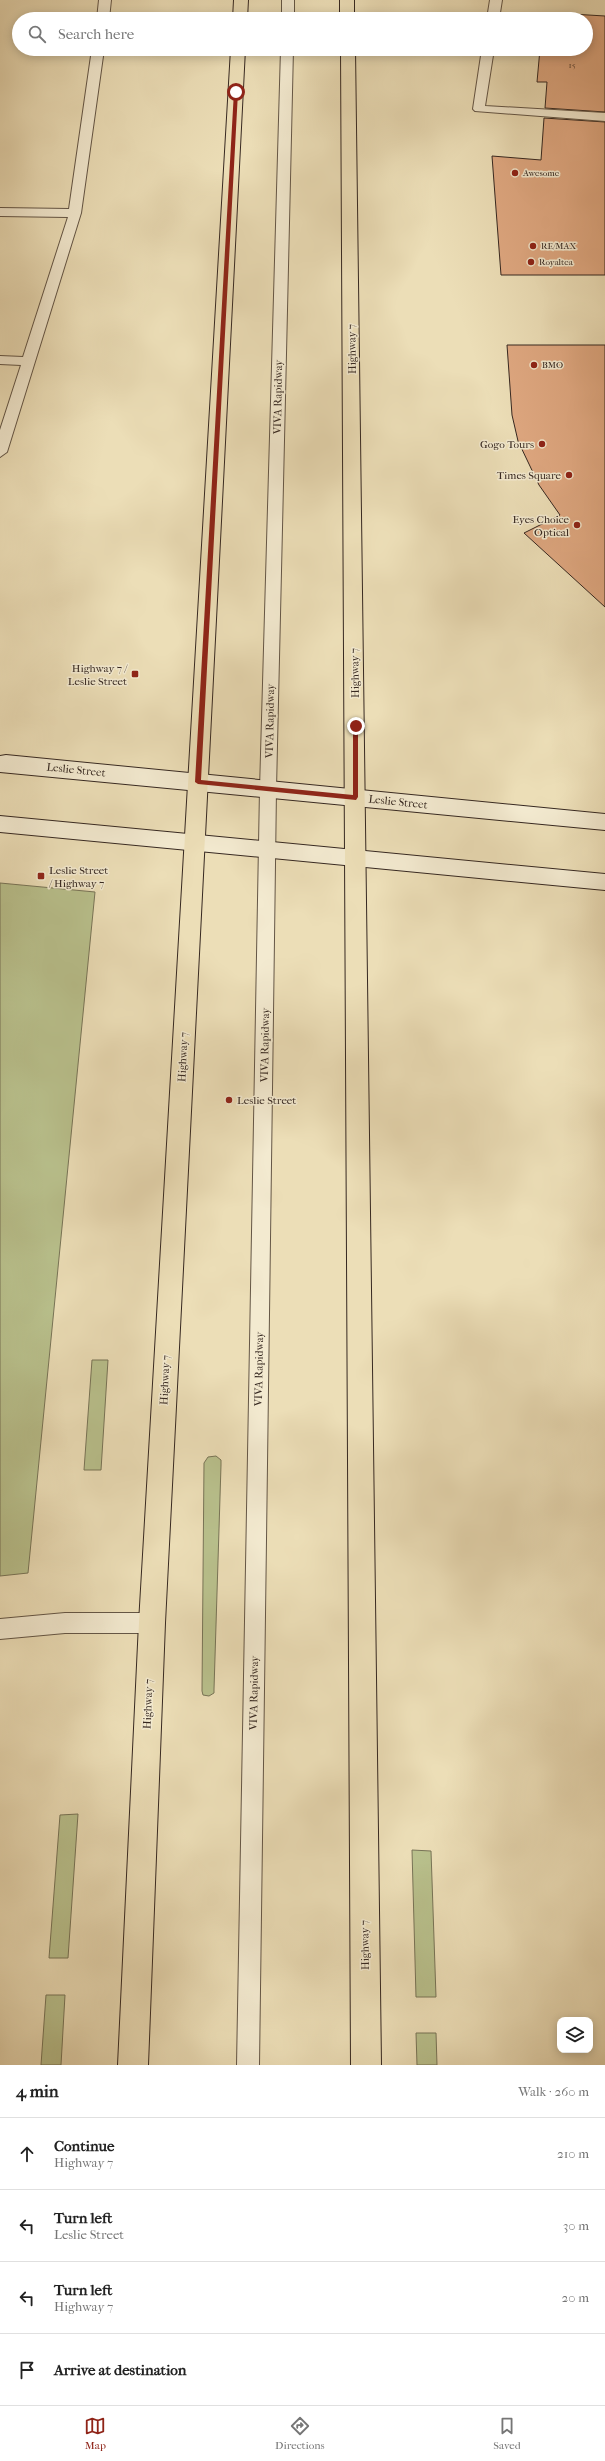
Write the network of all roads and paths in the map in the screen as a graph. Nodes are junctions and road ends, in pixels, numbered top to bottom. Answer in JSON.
{"nodes":[{"id":1,"x":106,"y":0,"type":"edge"},
{"id":2,"x":241,"y":0,"type":"edge"},
{"id":3,"x":288,"y":0,"type":"edge"},
{"id":4,"x":347,"y":0,"type":"edge"},
{"id":5,"x":496,"y":0,"type":"edge"},
{"id":6,"x":104,"y":12,"type":"edge"},
{"id":7,"x":240,"y":12,"type":"edge"},
{"id":8,"x":288,"y":12,"type":"edge"},
{"id":9,"x":347,"y":12,"type":"edge"},
{"id":10,"x":494,"y":12,"type":"edge"},
{"id":11,"x":97,"y":56,"type":"edge"},
{"id":12,"x":238,"y":56,"type":"edge"},
{"id":13,"x":287,"y":56,"type":"edge"},
{"id":14,"x":348,"y":56,"type":"edge"},
{"id":15,"x":487,"y":56,"type":"edge"},
{"id":16,"x":605,"y":117,"type":"edge"},
{"id":17,"x":0,"y":212,"type":"edge"},
{"id":18,"x":75,"y":213,"type":"junction"},
{"id":19,"x":0,"y":360,"type":"edge"},
{"id":20,"x":28,"y":361,"type":"junction"},
{"id":21,"x":0,"y":452,"type":"edge"},
{"id":22,"x":0,"y":764,"type":"edge"},
{"id":23,"x":198,"y":782,"type":"junction"},
{"id":24,"x":268,"y":789,"type":"junction"},
{"id":25,"x":356,"y":797,"type":"junction"},
{"id":26,"x":605,"y":822,"type":"edge"},
{"id":27,"x":0,"y":824,"type":"edge"},
{"id":28,"x":194,"y":843,"type":"junction"},
{"id":29,"x":268,"y":850,"type":"junction"},
{"id":30,"x":355,"y":858,"type":"junction"},
{"id":31,"x":605,"y":882,"type":"edge"},
{"id":32,"x":152,"y":1623,"type":"junction"},
{"id":33,"x":0,"y":1629,"type":"edge"},
{"id":34,"x":133,"y":2065,"type":"edge"},
{"id":35,"x":248,"y":2065,"type":"edge"},
{"id":36,"x":366,"y":2065,"type":"edge"}],
"edges":[{"from":1,"to":6,"type":"lane"},
{"from":2,"to":7,"type":"main road"},
{"from":3,"to":8,"type":"lane"},
{"from":4,"to":9,"type":"main road"},
{"from":5,"to":10,"type":"lane"},
{"from":11,"to":18,"type":"lane"},
{"from":12,"to":23,"type":"main road","name":"Highway 7"},
{"from":13,"to":24,"type":"lane","name":"VIVA Rapidway"},
{"from":14,"to":25,"type":"main road","name":"Highway 7"},
{"from":15,"to":16,"type":"lane"},
{"from":17,"to":18,"type":"lane"},
{"from":18,"to":20,"type":"lane"},
{"from":19,"to":20,"type":"lane"},
{"from":20,"to":21,"type":"lane"},
{"from":22,"to":23,"type":"main road","name":"Leslie Street"},
{"from":23,"to":24,"type":"main road","name":"Leslie Street"},
{"from":23,"to":28,"type":"main road","name":"Highway 7"},
{"from":24,"to":25,"type":"main road","name":"Leslie Street"},
{"from":24,"to":29,"type":"lane","name":"VIVA Rapidway"},
{"from":25,"to":26,"type":"main road","name":"Leslie Street"},
{"from":25,"to":30,"type":"main road","name":"Highway 7"},
{"from":27,"to":28,"type":"main road"},
{"from":28,"to":29,"type":"main road"},
{"from":28,"to":32,"type":"main road","name":"Highway 7"},
{"from":29,"to":30,"type":"main road"},
{"from":29,"to":35,"type":"lane","name":"VIVA Rapidway"},
{"from":30,"to":31,"type":"main road"},
{"from":30,"to":36,"type":"main road","name":"Highway 7"},
{"from":32,"to":33,"type":"lane"},
{"from":32,"to":34,"type":"main road","name":"Highway 7"}]}
